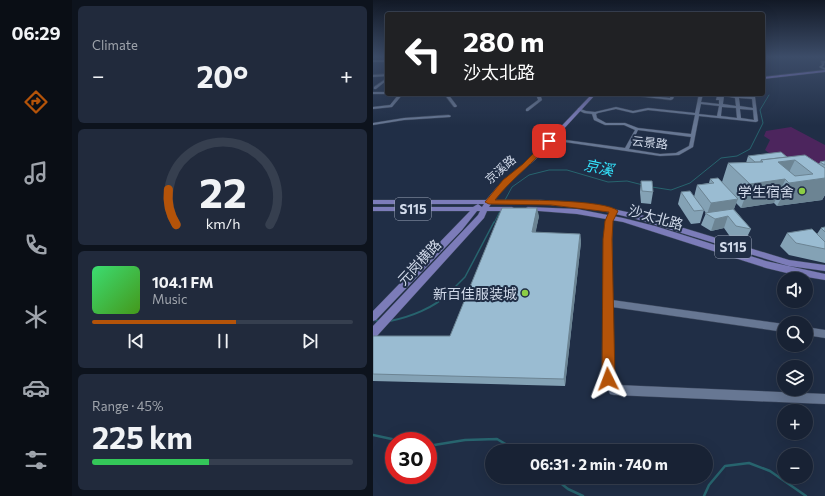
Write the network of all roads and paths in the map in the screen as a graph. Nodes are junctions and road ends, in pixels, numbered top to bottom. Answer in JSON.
{"nodes":[{"id":1,"x":382,"y":80,"type":"edge"},
{"id":2,"x":375,"y":88,"type":"dead end"},
{"id":3,"x":373,"y":93,"type":"edge"},
{"id":4,"x":385,"y":93,"type":"edge"},
{"id":5,"x":399,"y":96,"type":"edge"},
{"id":6,"x":448,"y":96,"type":"edge"},
{"id":7,"x":539,"y":96,"type":"edge"},
{"id":8,"x":590,"y":96,"type":"edge"},
{"id":9,"x":590,"y":96,"type":"edge"},
{"id":10,"x":643,"y":96,"type":"edge"},
{"id":11,"x":672,"y":96,"type":"edge"},
{"id":12,"x":701,"y":96,"type":"edge"},
{"id":13,"x":719,"y":96,"type":"edge"},
{"id":14,"x":722,"y":96,"type":"edge"},
{"id":15,"x":730,"y":96,"type":"edge"},
{"id":16,"x":653,"y":97,"type":"junction"},
{"id":17,"x":737,"y":97,"type":"junction"},
{"id":18,"x":718,"y":100,"type":"dead end"},
{"id":19,"x":699,"y":103,"type":"junction"},
{"id":20,"x":455,"y":106,"type":"dead end"},
{"id":21,"x":721,"y":106,"type":"junction"},
{"id":22,"x":738,"y":107,"type":"junction"},
{"id":23,"x":373,"y":109,"type":"edge"},
{"id":24,"x":579,"y":109,"type":"junction"},
{"id":25,"x":648,"y":109,"type":"junction"},
{"id":26,"x":755,"y":109,"type":"junction"},
{"id":27,"x":527,"y":110,"type":"dead end"},
{"id":28,"x":386,"y":112,"type":"dead end"},
{"id":29,"x":595,"y":113,"type":"junction"},
{"id":30,"x":697,"y":114,"type":"junction"},
{"id":31,"x":449,"y":116,"type":"dead end"},
{"id":32,"x":719,"y":117,"type":"junction"},
{"id":33,"x":739,"y":119,"type":"junction"},
{"id":34,"x":373,"y":124,"type":"edge"},
{"id":35,"x":637,"y":129,"type":"junction"},
{"id":36,"x":693,"y":136,"type":"junction"},
{"id":37,"x":551,"y":139,"type":"junction"},
{"id":38,"x":626,"y":150,"type":"junction"},
{"id":39,"x":373,"y":202,"type":"edge"},
{"id":40,"x":485,"y":204,"type":"junction"},
{"id":41,"x":373,"y":209,"type":"edge"},
{"id":42,"x":453,"y":209,"type":"junction"},
{"id":43,"x":476,"y":209,"type":"junction"},
{"id":44,"x":612,"y":214,"type":"junction"},
{"id":45,"x":459,"y":228,"type":"junction"},
{"id":46,"x":443,"y":244,"type":"junction"},
{"id":47,"x":445,"y":254,"type":"junction"},
{"id":48,"x":825,"y":268,"type":"edge"},
{"id":49,"x":825,"y":277,"type":"edge"},
{"id":50,"x":607,"y":303,"type":"junction"},
{"id":51,"x":374,"y":316,"type":"edge"},
{"id":52,"x":777,"y":327,"type":"edge"},
{"id":53,"x":813,"y":332,"type":"edge"},
{"id":54,"x":373,"y":333,"type":"edge"},
{"id":55,"x":825,"y":334,"type":"edge"},
{"id":56,"x":825,"y":399,"type":"edge"}],
"edges":[{"from":1,"to":2,"type":"street"},
{"from":3,"to":4,"type":"street"},
{"from":5,"to":23,"type":"street"},
{"from":6,"to":20,"type":"street"},
{"from":7,"to":27,"type":"street"},
{"from":8,"to":24,"type":"main road","name":"京溪路"},
{"from":9,"to":40,"type":"main road","name":"京溪路"},
{"from":10,"to":16,"type":"street"},
{"from":11,"to":16,"type":"street"},
{"from":12,"to":19,"type":"street","name":"云景路"},
{"from":13,"to":18,"type":"street"},
{"from":14,"to":21,"type":"street"},
{"from":15,"to":17,"type":"street"},
{"from":16,"to":25,"type":"street"},
{"from":17,"to":22,"type":"street"},
{"from":17,"to":26,"type":"street"},
{"from":19,"to":21,"type":"street"},
{"from":19,"to":30,"type":"street","name":"云景路"},
{"from":21,"to":22,"type":"street"},
{"from":21,"to":32,"type":"street"},
{"from":22,"to":26,"type":"street"},
{"from":22,"to":33,"type":"street"},
{"from":23,"to":28,"type":"street"},
{"from":24,"to":29,"type":"street"},
{"from":24,"to":37,"type":"main road","name":"京溪路"},
{"from":25,"to":29,"type":"street"},
{"from":25,"to":30,"type":"street"},
{"from":26,"to":33,"type":"street"},
{"from":29,"to":35,"type":"street"},
{"from":30,"to":32,"type":"street"},
{"from":30,"to":36,"type":"street","name":"云景路"},
{"from":31,"to":34,"type":"street"},
{"from":32,"to":33,"type":"street"},
{"from":35,"to":36,"type":"street"},
{"from":35,"to":38,"type":"street"},
{"from":36,"to":38,"type":"street","name":"云景路"},
{"from":37,"to":38,"type":"street","name":"云景路"},
{"from":37,"to":40,"type":"main road","name":"京溪路"},
{"from":39,"to":40,"type":"main road","number":"S115"},
{"from":40,"to":43,"type":"main road","name":"沙太北路","number":"S115"},
{"from":40,"to":44,"type":"main road","name":"沙太北路","number":"S115"},
{"from":40,"to":47,"type":"main road","name":"元岗横路"},
{"from":41,"to":42,"type":"main road","number":"S115"},
{"from":42,"to":43,"type":"main road","number":"S115"},
{"from":42,"to":45,"type":"main road"},
{"from":43,"to":45,"type":"main road","name":"元岗横路"},
{"from":44,"to":48,"type":"main road","name":"沙太北路","number":"S115"},
{"from":44,"to":49,"type":"main road","name":"沙太北路","number":"S115"},
{"from":44,"to":50,"type":"street"},
{"from":45,"to":46,"type":"main road","name":"元岗横路"},
{"from":46,"to":47,"type":"main road"},
{"from":46,"to":51,"type":"main road","name":"元岗横路"},
{"from":47,"to":54,"type":"main road","name":"元岗横路"},
{"from":50,"to":52,"type":"street"},
{"from":50,"to":56,"type":"street"},
{"from":53,"to":55,"type":"street"}]}
